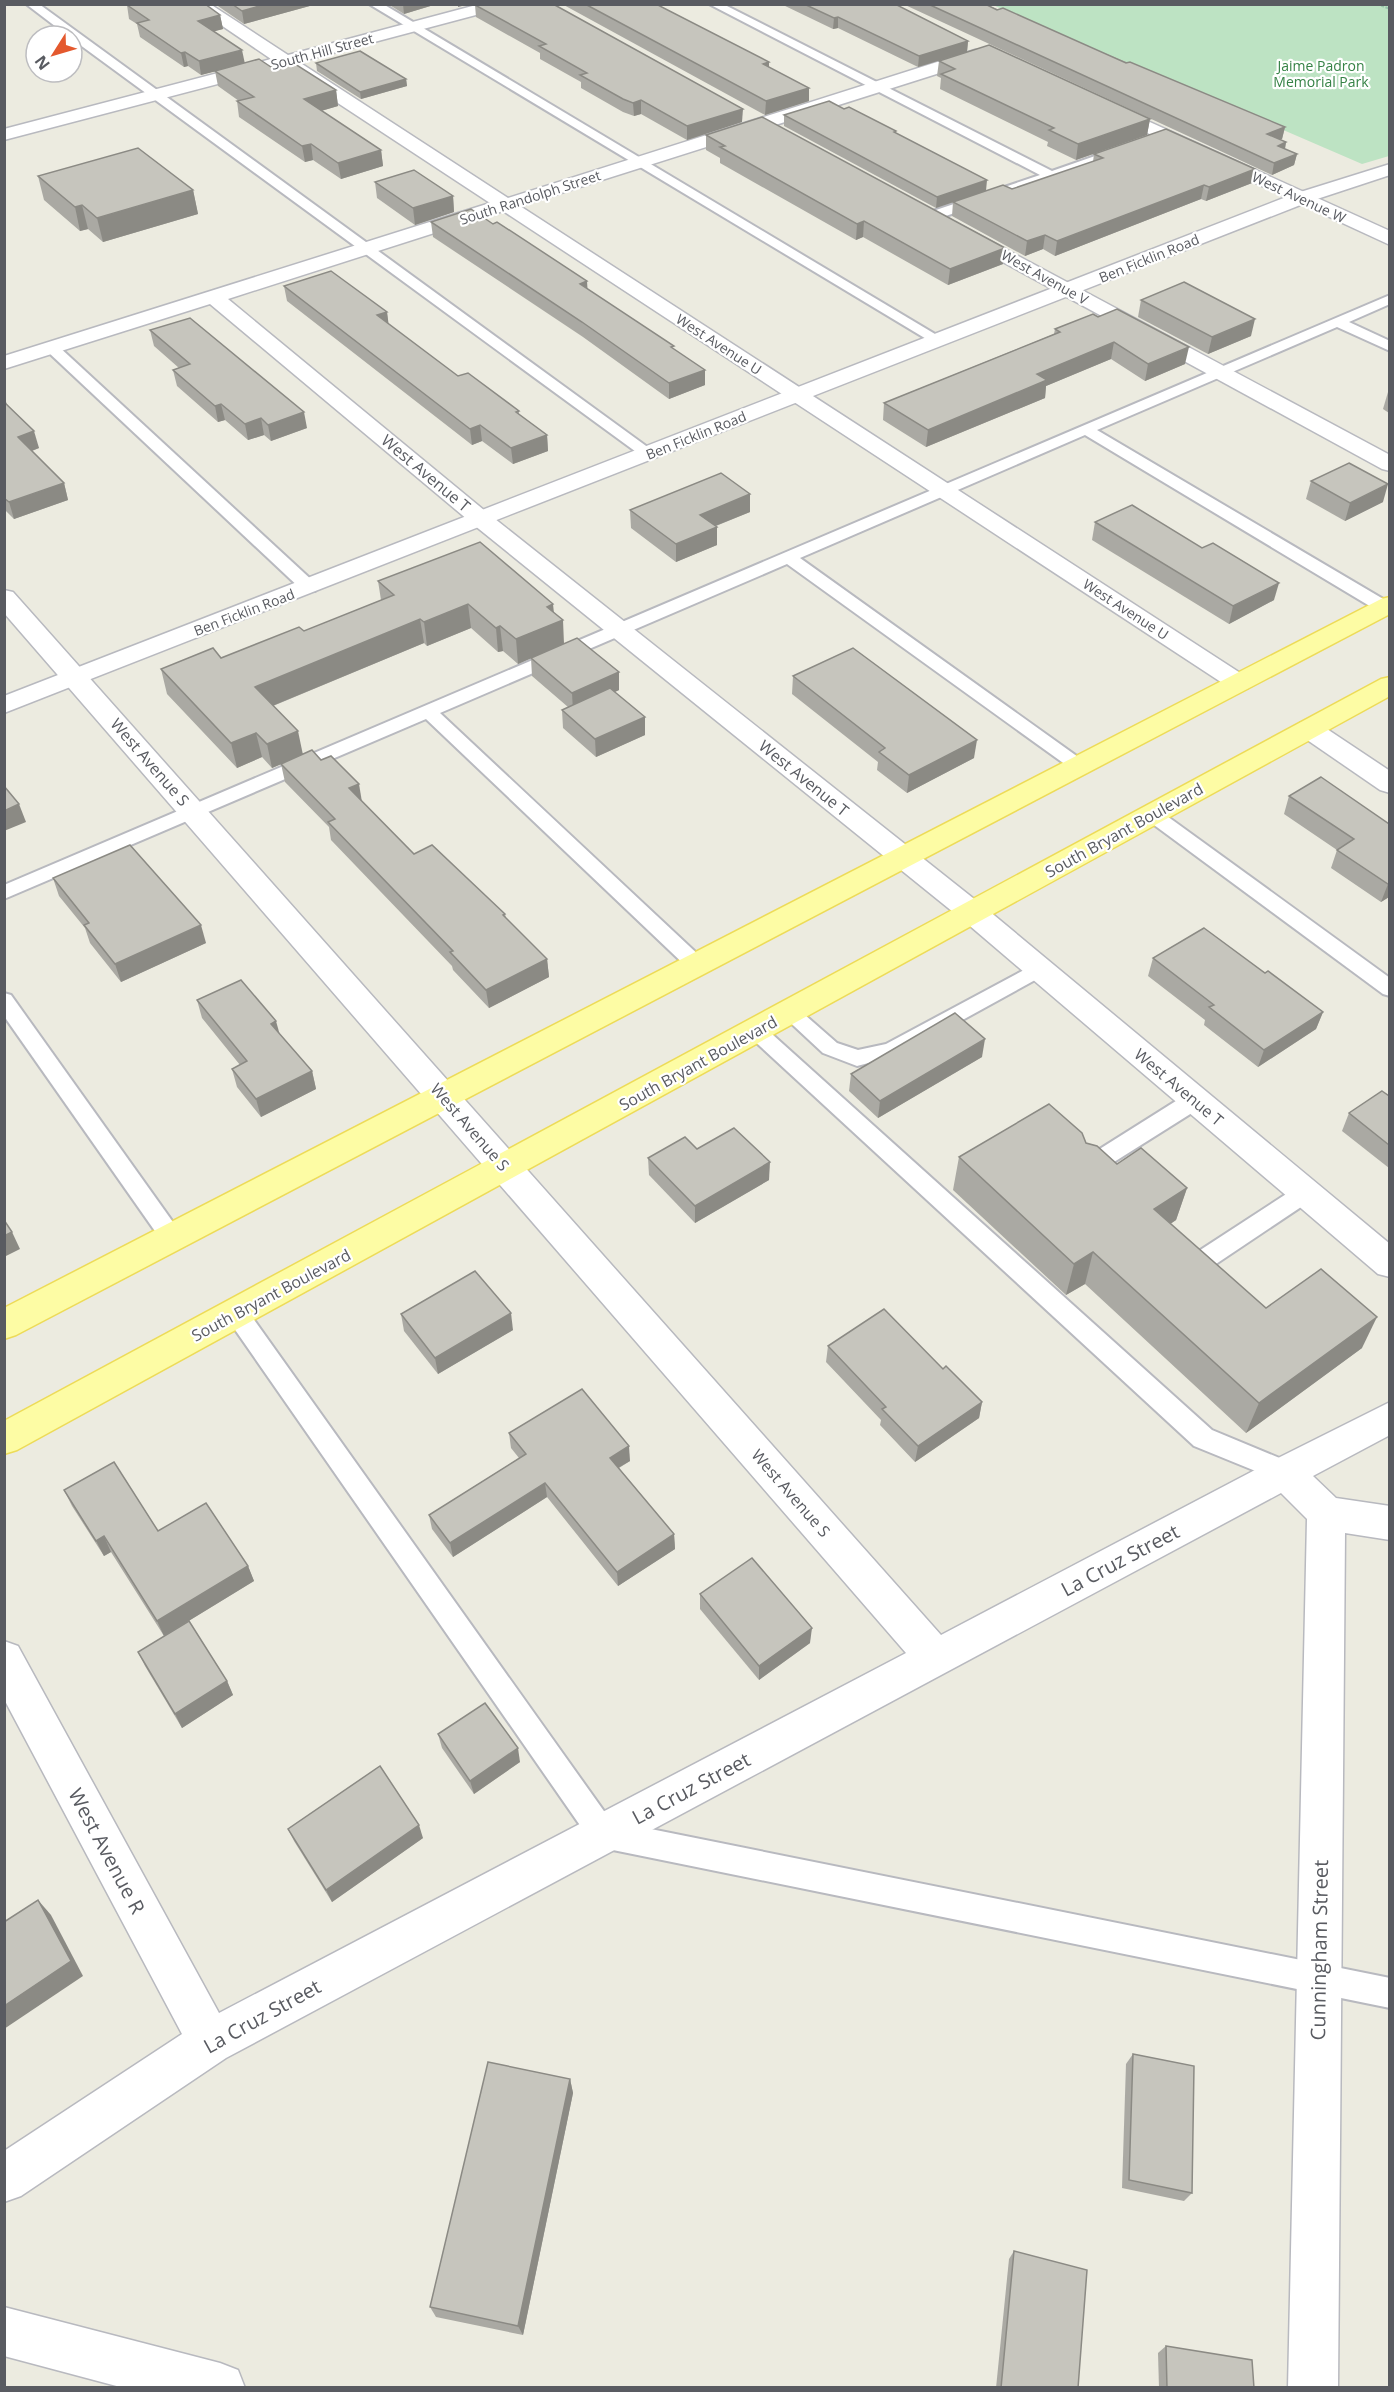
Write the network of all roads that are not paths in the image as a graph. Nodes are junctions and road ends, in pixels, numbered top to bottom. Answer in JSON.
{"nodes":[{"id":1,"x":31,"y":4,"type":"edge"},
{"id":2,"x":198,"y":4,"type":"edge"},
{"id":3,"x":374,"y":4,"type":"edge"},
{"id":4,"x":500,"y":4,"type":"edge"},
{"id":5,"x":714,"y":4,"type":"edge"},
{"id":6,"x":412,"y":28,"type":"junction"},
{"id":7,"x":966,"y":43,"type":"edge"},
{"id":8,"x":285,"y":61,"type":"junction"},
{"id":9,"x":877,"y":87,"type":"junction"},
{"id":10,"x":156,"y":95,"type":"junction"},
{"id":11,"x":1092,"y":101,"type":"edge"},
{"id":12,"x":741,"y":112,"type":"edge"},
{"id":13,"x":762,"y":124,"type":"junction"},
{"id":14,"x":7,"y":132,"type":"edge"},
{"id":15,"x":782,"y":134,"type":"edge"},
{"id":16,"x":1166,"y":135,"type":"junction"},
{"id":17,"x":639,"y":163,"type":"junction"},
{"id":18,"x":1389,"y":169,"type":"edge"},
{"id":19,"x":1050,"y":175,"type":"junction"},
{"id":20,"x":1300,"y":198,"type":"junction"},
{"id":21,"x":506,"y":205,"type":"junction"},
{"id":22,"x":912,"y":205,"type":"edge"},
{"id":23,"x":932,"y":216,"type":"junction"},
{"id":24,"x":1389,"y":239,"type":"edge"},
{"id":25,"x":366,"y":249,"type":"junction"},
{"id":26,"x":1068,"y":290,"type":"junction"},
{"id":27,"x":214,"y":297,"type":"junction"},
{"id":28,"x":1389,"y":299,"type":"edge"},
{"id":29,"x":1337,"y":321,"type":"junction"},
{"id":30,"x":938,"y":340,"type":"junction"},
{"id":31,"x":1389,"y":347,"type":"edge"},
{"id":32,"x":52,"y":348,"type":"junction"},
{"id":33,"x":4,"y":363,"type":"edge"},
{"id":34,"x":1219,"y":372,"type":"junction"},
{"id":35,"x":798,"y":395,"type":"junction"},
{"id":36,"x":1085,"y":429,"type":"junction"},
{"id":37,"x":648,"y":454,"type":"junction"},
{"id":38,"x":1389,"y":464,"type":"edge"},
{"id":39,"x":944,"y":490,"type":"junction"},
{"id":40,"x":482,"y":520,"type":"junction"},
{"id":41,"x":788,"y":557,"type":"junction"},
{"id":42,"x":309,"y":587,"type":"junction"},
{"id":43,"x":4,"y":597,"type":"edge"},
{"id":44,"x":1387,"y":605,"type":"edge"},
{"id":45,"x":618,"y":629,"type":"junction"},
{"id":46,"x":75,"y":677,"type":"junction"},
{"id":47,"x":1239,"y":682,"type":"junction"},
{"id":48,"x":1389,"y":685,"type":"edge"},
{"id":49,"x":4,"y":705,"type":"edge"},
{"id":50,"x":428,"y":711,"type":"junction"},
{"id":51,"x":1309,"y":729,"type":"junction"},
{"id":52,"x":1079,"y":766,"type":"junction"},
{"id":53,"x":1389,"y":784,"type":"edge"},
{"id":54,"x":193,"y":812,"type":"junction"},
{"id":55,"x":1153,"y":815,"type":"junction"},
{"id":56,"x":902,"y":857,"type":"junction"},
{"id":57,"x":4,"y":892,"type":"edge"},
{"id":58,"x":973,"y":913,"type":"junction"},
{"id":59,"x":697,"y":965,"type":"junction"},
{"id":60,"x":1039,"y":969,"type":"junction"},
{"id":61,"x":1389,"y":989,"type":"edge"},
{"id":62,"x":4,"y":1000,"type":"edge"},
{"id":63,"x":790,"y":1013,"type":"junction"},
{"id":64,"x":756,"y":1031,"type":"junction"},
{"id":65,"x":443,"y":1097,"type":"junction"},
{"id":66,"x":1194,"y":1100,"type":"junction"},
{"id":67,"x":506,"y":1168,"type":"junction"},
{"id":68,"x":1087,"y":1168,"type":"edge"},
{"id":69,"x":1305,"y":1193,"type":"junction"},
{"id":70,"x":172,"y":1238,"type":"junction"},
{"id":71,"x":1389,"y":1264,"type":"edge"},
{"id":72,"x":1193,"y":1267,"type":"edge"},
{"id":73,"x":237,"y":1314,"type":"junction"},
{"id":74,"x":4,"y":1325,"type":"edge"},
{"id":75,"x":1389,"y":1417,"type":"edge"},
{"id":76,"x":4,"y":1439,"type":"edge"},
{"id":77,"x":1285,"y":1472,"type":"junction"},
{"id":78,"x":1326,"y":1513,"type":"junction"},
{"id":79,"x":1389,"y":1523,"type":"edge"},
{"id":80,"x":936,"y":1658,"type":"junction"},
{"id":81,"x":4,"y":1659,"type":"edge"},
{"id":82,"x":603,"y":1834,"type":"junction"},
{"id":83,"x":1319,"y":1979,"type":"junction"},
{"id":84,"x":1389,"y":1993,"type":"edge"},
{"id":85,"x":210,"y":2042,"type":"junction"},
{"id":86,"x":4,"y":2179,"type":"edge"},
{"id":87,"x":4,"y":2331,"type":"edge"},
{"id":88,"x":220,"y":2388,"type":"edge"},
{"id":89,"x":1313,"y":2388,"type":"edge"}],
"edges":[{"from":1,"to":10,"type":"lane"},
{"from":2,"to":8,"type":"street","name":"West Avenue U"},
{"from":3,"to":6,"type":"lane"},
{"from":4,"to":6,"type":"street","name":"South Hill Street"},
{"from":5,"to":9,"type":"lane"},
{"from":6,"to":8,"type":"street","name":"South Hill Street"},
{"from":6,"to":17,"type":"lane"},
{"from":7,"to":9,"type":"street","name":"South Randolph Street"},
{"from":8,"to":10,"type":"street","name":"South Hill Street"},
{"from":8,"to":21,"type":"street","name":"West Avenue U"},
{"from":9,"to":13,"type":"street","name":"South Randolph Street"},
{"from":9,"to":19,"type":"lane"},
{"from":10,"to":14,"type":"street","name":"South Hill Street"},
{"from":10,"to":25,"type":"lane"},
{"from":11,"to":16,"type":"street","name":"West Avenue W"},
{"from":12,"to":13,"type":"street"},
{"from":13,"to":15,"type":"street"},
{"from":13,"to":17,"type":"street","name":"South Randolph Street"},
{"from":16,"to":19,"type":"lane"},
{"from":16,"to":20,"type":"street","name":"West Avenue W"},
{"from":17,"to":21,"type":"street","name":"South Randolph Street"},
{"from":17,"to":30,"type":"lane"},
{"from":18,"to":20,"type":"street","name":"Ben Ficklin Road"},
{"from":19,"to":23,"type":"lane"},
{"from":20,"to":24,"type":"street","name":"West Avenue W"},
{"from":20,"to":26,"type":"street","name":"Ben Ficklin Road"},
{"from":21,"to":25,"type":"street","name":"South Randolph Street"},
{"from":21,"to":35,"type":"street","name":"West Avenue U"},
{"from":22,"to":23,"type":"street","name":"West Avenue V"},
{"from":23,"to":26,"type":"street","name":"West Avenue V"},
{"from":25,"to":27,"type":"street","name":"South Randolph Street"},
{"from":25,"to":37,"type":"lane"},
{"from":26,"to":30,"type":"street","name":"Ben Ficklin Road"},
{"from":26,"to":34,"type":"street","name":"West Avenue V"},
{"from":27,"to":32,"type":"street","name":"South Randolph Street"},
{"from":27,"to":40,"type":"street","name":"West Avenue T"},
{"from":28,"to":29,"type":"lane"},
{"from":29,"to":31,"type":"lane"},
{"from":29,"to":34,"type":"lane"},
{"from":30,"to":35,"type":"street","name":"Ben Ficklin Road"},
{"from":32,"to":33,"type":"street","name":"South Randolph Street"},
{"from":32,"to":42,"type":"lane"},
{"from":34,"to":36,"type":"lane"},
{"from":34,"to":38,"type":"street","name":"West Avenue V"},
{"from":35,"to":37,"type":"street","name":"Ben Ficklin Road"},
{"from":35,"to":39,"type":"street","name":"West Avenue U"},
{"from":36,"to":39,"type":"lane"},
{"from":36,"to":44,"type":"lane"},
{"from":37,"to":40,"type":"street","name":"Ben Ficklin Road"},
{"from":39,"to":41,"type":"lane"},
{"from":39,"to":47,"type":"street","name":"West Avenue U"},
{"from":40,"to":42,"type":"street","name":"Ben Ficklin Road"},
{"from":40,"to":45,"type":"street","name":"West Avenue T"},
{"from":41,"to":45,"type":"lane"},
{"from":41,"to":52,"type":"lane"},
{"from":42,"to":46,"type":"street","name":"Ben Ficklin Road"},
{"from":43,"to":46,"type":"street","name":"West Avenue S"},
{"from":44,"to":47,"type":"main road"},
{"from":45,"to":50,"type":"lane"},
{"from":45,"to":56,"type":"street","name":"West Avenue T"},
{"from":46,"to":49,"type":"street","name":"Ben Ficklin Road"},
{"from":46,"to":54,"type":"street","name":"West Avenue S"},
{"from":47,"to":52,"type":"main road"},
{"from":48,"to":51,"type":"main road","name":"South Bryant Boulevard"},
{"from":50,"to":54,"type":"lane"},
{"from":50,"to":59,"type":"lane"},
{"from":51,"to":53,"type":"street"},
{"from":51,"to":55,"type":"main road","name":"South Bryant Boulevard"},
{"from":52,"to":56,"type":"main road"},
{"from":54,"to":57,"type":"lane"},
{"from":54,"to":65,"type":"street","name":"West Avenue S"},
{"from":55,"to":58,"type":"main road","name":"South Bryant Boulevard"},
{"from":55,"to":61,"type":"lane"},
{"from":56,"to":58,"type":"street","name":"West Avenue T"},
{"from":56,"to":59,"type":"main road"},
{"from":58,"to":60,"type":"street","name":"West Avenue T"},
{"from":58,"to":63,"type":"main road","name":"South Bryant Boulevard"},
{"from":59,"to":65,"type":"main road"},
{"from":60,"to":63,"type":"lane"},
{"from":60,"to":66,"type":"street","name":"West Avenue T"},
{"from":62,"to":70,"type":"lane"},
{"from":63,"to":64,"type":"main road","name":"South Bryant Boulevard"},
{"from":64,"to":67,"type":"main road","name":"South Bryant Boulevard"},
{"from":64,"to":77,"type":"lane"},
{"from":65,"to":67,"type":"street","name":"West Avenue S"},
{"from":65,"to":70,"type":"main road"},
{"from":66,"to":68,"type":"lane"},
{"from":66,"to":69,"type":"street","name":"West Avenue T"},
{"from":67,"to":73,"type":"main road","name":"South Bryant Boulevard"},
{"from":67,"to":80,"type":"street","name":"West Avenue S"},
{"from":69,"to":71,"type":"street","name":"West Avenue T"},
{"from":69,"to":72,"type":"lane"},
{"from":70,"to":74,"type":"main road"},
{"from":73,"to":76,"type":"main road","name":"South Bryant Boulevard"},
{"from":73,"to":82,"type":"lane"},
{"from":75,"to":77,"type":"street","name":"La Cruz Street"},
{"from":77,"to":78,"type":"street"},
{"from":77,"to":80,"type":"street","name":"La Cruz Street"},
{"from":78,"to":79,"type":"street"},
{"from":78,"to":83,"type":"street","name":"Cunningham Street"},
{"from":80,"to":82,"type":"street","name":"La Cruz Street"},
{"from":81,"to":85,"type":"street","name":"West Avenue R"},
{"from":82,"to":83,"type":"lane"},
{"from":82,"to":85,"type":"street","name":"La Cruz Street"},
{"from":83,"to":84,"type":"lane"},
{"from":83,"to":89,"type":"street","name":"Cunningham Street"},
{"from":85,"to":86,"type":"street","name":"La Cruz Street"},
{"from":87,"to":88,"type":"street"}]}
